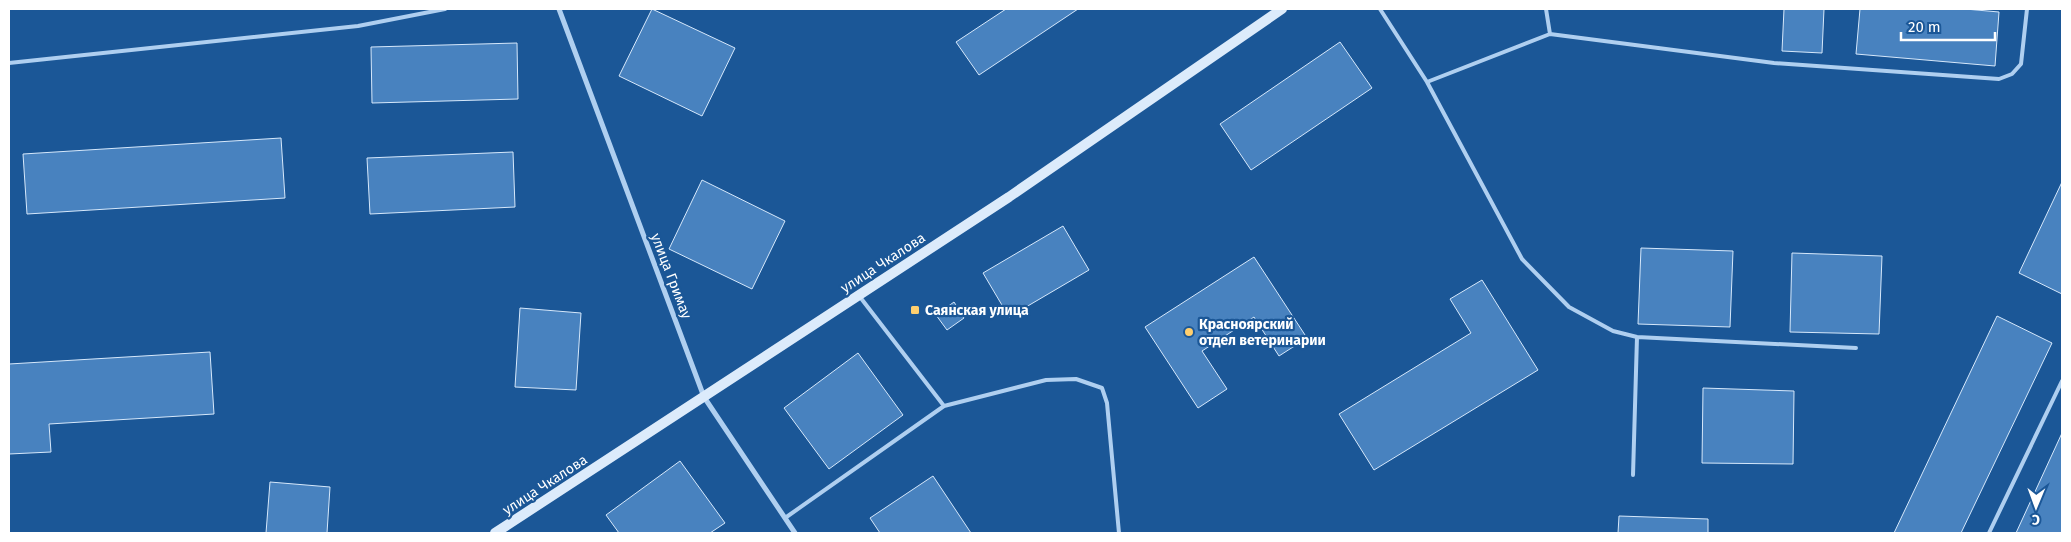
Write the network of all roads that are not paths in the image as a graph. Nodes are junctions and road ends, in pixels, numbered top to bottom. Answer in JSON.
{"nodes":[{"id":1,"x":444,"y":9,"type":"edge"},
{"id":2,"x":559,"y":9,"type":"edge"},
{"id":3,"x":1282,"y":9,"type":"edge"},
{"id":4,"x":1380,"y":9,"type":"edge"},
{"id":5,"x":1546,"y":9,"type":"edge"},
{"id":6,"x":2027,"y":9,"type":"edge"},
{"id":7,"x":1550,"y":34,"type":"junction"},
{"id":8,"x":9,"y":63,"type":"edge"},
{"id":9,"x":1427,"y":82,"type":"junction"},
{"id":10,"x":859,"y":296,"type":"junction"},
{"id":11,"x":1637,"y":337,"type":"junction"},
{"id":12,"x":1856,"y":348,"type":"dead end"},
{"id":13,"x":2062,"y":381,"type":"edge"},
{"id":14,"x":704,"y":397,"type":"junction"},
{"id":15,"x":944,"y":406,"type":"junction"},
{"id":16,"x":1633,"y":475,"type":"dead end"},
{"id":17,"x":785,"y":518,"type":"junction"},
{"id":18,"x":495,"y":533,"type":"edge"},
{"id":19,"x":795,"y":533,"type":"edge"},
{"id":20,"x":1119,"y":533,"type":"edge"},
{"id":21,"x":1990,"y":533,"type":"edge"}],
"edges":[{"from":1,"to":8,"type":"lane"},
{"from":2,"to":14,"type":"street","name":"улица Гримау"},
{"from":3,"to":10,"type":"main road","name":"улица Чкалова"},
{"from":4,"to":9,"type":"lane"},
{"from":5,"to":7,"type":"lane"},
{"from":6,"to":7,"type":"lane"},
{"from":7,"to":9,"type":"lane"},
{"from":9,"to":11,"type":"lane"},
{"from":10,"to":14,"type":"main road","name":"улица Чкалова"},
{"from":10,"to":15,"type":"lane"},
{"from":11,"to":12,"type":"lane"},
{"from":11,"to":16,"type":"lane"},
{"from":13,"to":21,"type":"lane"},
{"from":14,"to":17,"type":"street","name":"улица Гримау"},
{"from":14,"to":18,"type":"main road","name":"улица Чкалова"},
{"from":15,"to":17,"type":"lane"},
{"from":15,"to":20,"type":"lane"},
{"from":17,"to":19,"type":"street","name":"улица Гримау"}]}
